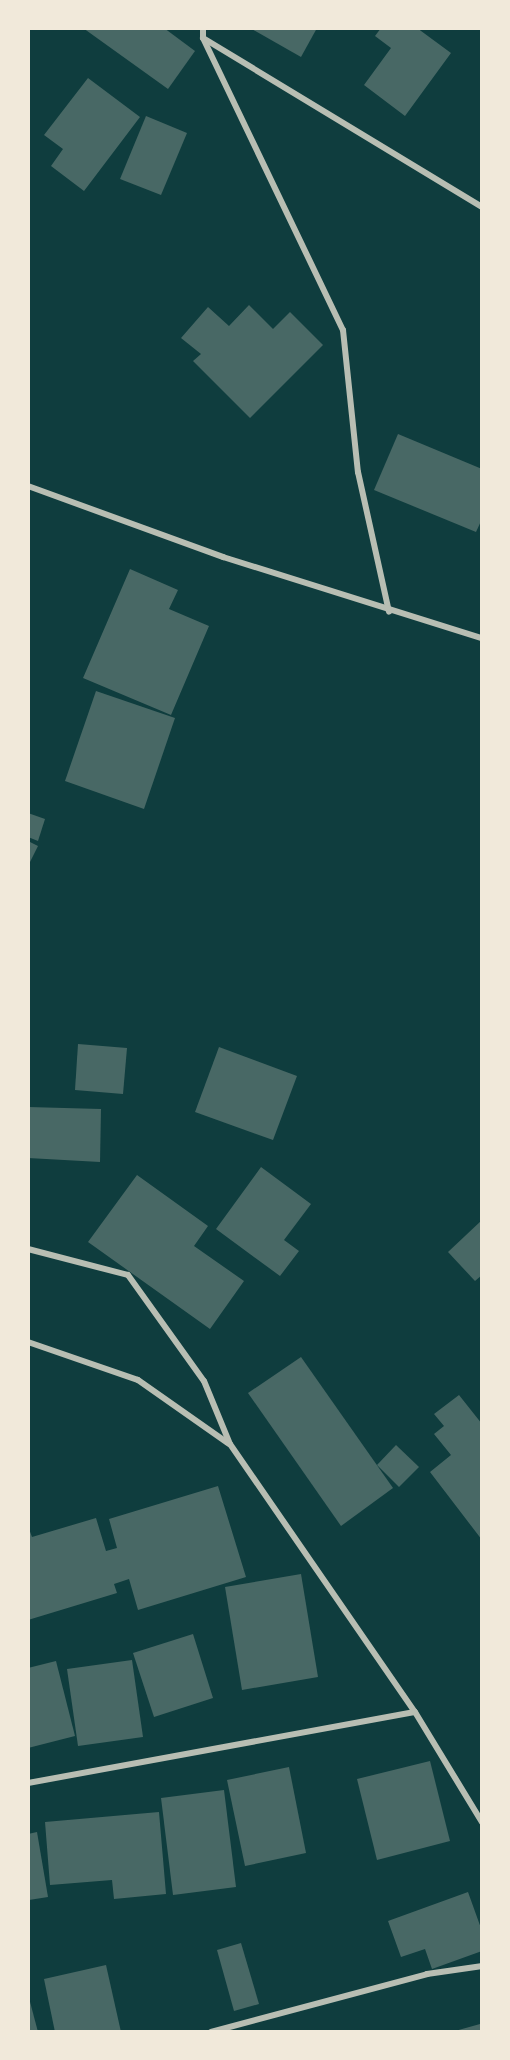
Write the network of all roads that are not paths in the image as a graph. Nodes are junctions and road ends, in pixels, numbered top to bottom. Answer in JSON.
{"nodes":[{"id":1,"x":203,"y":28,"type":"edge"},
{"id":2,"x":203,"y":38,"type":"junction"},
{"id":3,"x":482,"y":207,"type":"edge"},
{"id":4,"x":28,"y":486,"type":"edge"},
{"id":5,"x":389,"y":612,"type":"junction"},
{"id":6,"x":482,"y":638,"type":"edge"},
{"id":7,"x":28,"y":1249,"type":"edge"},
{"id":8,"x":28,"y":1342,"type":"edge"},
{"id":9,"x":230,"y":1444,"type":"junction"},
{"id":10,"x":415,"y":1712,"type":"junction"},
{"id":11,"x":28,"y":1783,"type":"edge"},
{"id":12,"x":482,"y":1822,"type":"edge"},
{"id":13,"x":482,"y":1966,"type":"edge"},
{"id":14,"x":211,"y":2031,"type":"edge"}],
"edges":[{"from":1,"to":2,"type":"street"},
{"from":2,"to":3,"type":"street"},
{"from":2,"to":5,"type":"street"},
{"from":4,"to":5,"type":"street"},
{"from":5,"to":6,"type":"street"},
{"from":7,"to":9,"type":"street"},
{"from":8,"to":9,"type":"street"},
{"from":9,"to":10,"type":"street"},
{"from":10,"to":11,"type":"street"},
{"from":10,"to":12,"type":"street"},
{"from":13,"to":14,"type":"street"}]}
